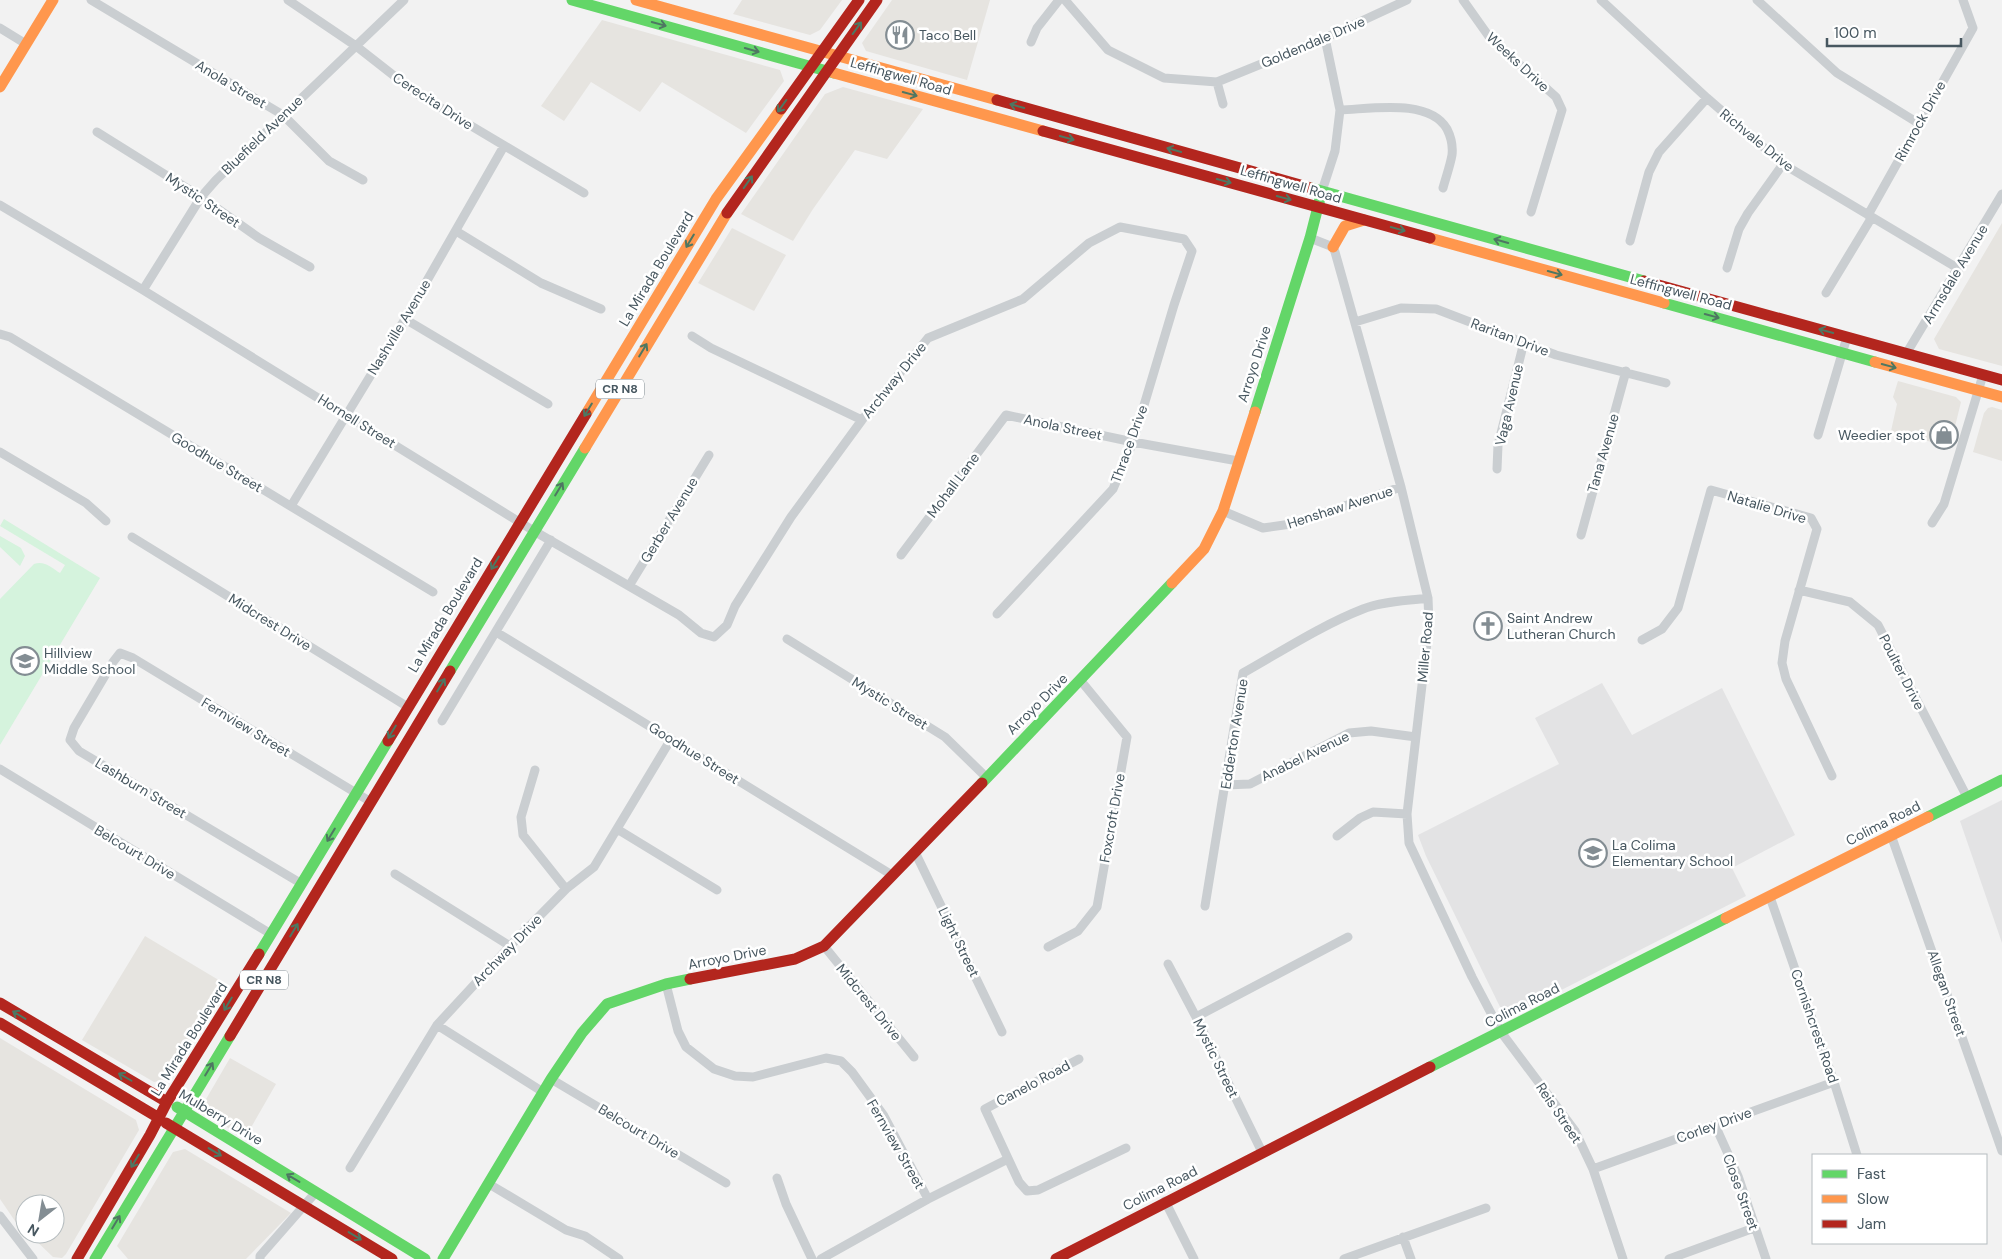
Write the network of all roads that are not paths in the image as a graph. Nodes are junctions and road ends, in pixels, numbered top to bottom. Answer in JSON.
{"nodes":[{"id":1,"x":53,"y":0,"type":"edge"},
{"id":2,"x":90,"y":0,"type":"edge"},
{"id":3,"x":288,"y":0,"type":"edge"},
{"id":4,"x":404,"y":0,"type":"edge"},
{"id":5,"x":572,"y":0,"type":"edge"},
{"id":6,"x":636,"y":0,"type":"edge"},
{"id":7,"x":859,"y":0,"type":"edge"},
{"id":8,"x":877,"y":0,"type":"edge"},
{"id":9,"x":1059,"y":0,"type":"edge"},
{"id":10,"x":1065,"y":0,"type":"edge"},
{"id":11,"x":1407,"y":0,"type":"edge"},
{"id":12,"x":1464,"y":0,"type":"edge"},
{"id":13,"x":1601,"y":0,"type":"edge"},
{"id":14,"x":1757,"y":0,"type":"edge"},
{"id":15,"x":1963,"y":0,"type":"edge"},
{"id":16,"x":0,"y":28,"type":"edge"},
{"id":17,"x":1325,"y":38,"type":"junction"},
{"id":18,"x":1031,"y":42,"type":"dead end"},
{"id":19,"x":26,"y":44,"type":"junction"},
{"id":20,"x":356,"y":46,"type":"junction"},
{"id":21,"x":821,"y":52,"type":"junction"},
{"id":22,"x":837,"y":56,"type":"junction"},
{"id":23,"x":810,"y":66,"type":"junction"},
{"id":24,"x":826,"y":71,"type":"junction"},
{"id":25,"x":1217,"y":82,"type":"junction"},
{"id":26,"x":0,"y":87,"type":"edge"},
{"id":27,"x":1707,"y":98,"type":"junction"},
{"id":28,"x":1223,"y":104,"type":"dead end"},
{"id":29,"x":1340,"y":110,"type":"junction"},
{"id":30,"x":283,"y":115,"type":"junction"},
{"id":31,"x":1918,"y":123,"type":"junction"},
{"id":32,"x":96,"y":132,"type":"dead end"},
{"id":33,"x":504,"y":146,"type":"junction"},
{"id":34,"x":1783,"y":164,"type":"junction"},
{"id":35,"x":363,"y":180,"type":"dead end"},
{"id":36,"x":1443,"y":188,"type":"dead end"},
{"id":37,"x":1322,"y":191,"type":"junction"},
{"id":38,"x":584,"y":193,"type":"dead end"},
{"id":39,"x":2002,"y":194,"type":"edge"},
{"id":40,"x":201,"y":197,"type":"junction"},
{"id":41,"x":0,"y":204,"type":"edge"},
{"id":42,"x":1318,"y":207,"type":"junction"},
{"id":43,"x":1531,"y":212,"type":"dead end"},
{"id":44,"x":1870,"y":216,"type":"junction"},
{"id":45,"x":1365,"y":220,"type":"junction"},
{"id":46,"x":456,"y":231,"type":"junction"},
{"id":47,"x":1310,"y":238,"type":"junction"},
{"id":48,"x":1184,"y":239,"type":"joint"},
{"id":49,"x":1630,"y":240,"type":"dead end"},
{"id":50,"x":1333,"y":247,"type":"junction"},
{"id":51,"x":310,"y":267,"type":"dead end"},
{"id":52,"x":1726,"y":268,"type":"dead end"},
{"id":53,"x":1959,"y":269,"type":"junction"},
{"id":54,"x":143,"y":290,"type":"junction"},
{"id":55,"x":1826,"y":293,"type":"dead end"},
{"id":56,"x":601,"y":309,"type":"dead end"},
{"id":57,"x":405,"y":319,"type":"junction"},
{"id":58,"x":1355,"y":322,"type":"junction"},
{"id":59,"x":0,"y":334,"type":"edge"},
{"id":60,"x":692,"y":336,"type":"dead end"},
{"id":61,"x":1847,"y":337,"type":"junction"},
{"id":62,"x":1524,"y":342,"type":"junction"},
{"id":63,"x":1842,"y":352,"type":"junction"},
{"id":64,"x":1906,"y":354,"type":"junction"},
{"id":65,"x":1626,"y":371,"type":"junction"},
{"id":66,"x":1983,"y":375,"type":"junction"},
{"id":67,"x":2002,"y":380,"type":"edge"},
{"id":68,"x":1666,"y":383,"type":"dead end"},
{"id":69,"x":1978,"y":390,"type":"junction"},
{"id":70,"x":2002,"y":397,"type":"edge"},
{"id":71,"x":548,"y":404,"type":"dead end"},
{"id":72,"x":346,"y":414,"type":"junction"},
{"id":73,"x":1006,"y":415,"type":"joint"},
{"id":74,"x":862,"y":420,"type":"junction"},
{"id":75,"x":1818,"y":435,"type":"dead end"},
{"id":76,"x":1133,"y":442,"type":"junction"},
{"id":77,"x":0,"y":452,"type":"edge"},
{"id":78,"x":709,"y":455,"type":"dead end"},
{"id":79,"x":1238,"y":461,"type":"junction"},
{"id":80,"x":1497,"y":469,"type":"dead end"},
{"id":81,"x":1400,"y":488,"type":"junction"},
{"id":82,"x":291,"y":506,"type":"junction"},
{"id":83,"x":1223,"y":511,"type":"junction"},
{"id":84,"x":106,"y":520,"type":"dead end"},
{"id":85,"x":520,"y":521,"type":"junction"},
{"id":86,"x":1932,"y":524,"type":"dead end"},
{"id":87,"x":534,"y":531,"type":"junction"},
{"id":88,"x":1580,"y":535,"type":"dead end"},
{"id":89,"x":132,"y":537,"type":"dead end"},
{"id":90,"x":550,"y":540,"type":"junction"},
{"id":91,"x":901,"y":554,"type":"dead end"},
{"id":92,"x":629,"y":586,"type":"junction"},
{"id":93,"x":1799,"y":590,"type":"junction"},
{"id":94,"x":433,"y":592,"type":"dead end"},
{"id":95,"x":1428,"y":598,"type":"junction"},
{"id":96,"x":997,"y":614,"type":"dead end"},
{"id":97,"x":496,"y":632,"type":"junction"},
{"id":98,"x":714,"y":637,"type":"joint"},
{"id":99,"x":787,"y":639,"type":"dead end"},
{"id":100,"x":1642,"y":640,"type":"dead end"},
{"id":101,"x":120,"y":653,"type":"joint"},
{"id":102,"x":1081,"y":681,"type":"junction"},
{"id":103,"x":408,"y":706,"type":"junction"},
{"id":104,"x":442,"y":721,"type":"dead end"},
{"id":105,"x":1416,"y":736,"type":"junction"},
{"id":106,"x":671,"y":739,"type":"junction"},
{"id":107,"x":0,"y":769,"type":"edge"},
{"id":108,"x":535,"y":770,"type":"dead end"},
{"id":109,"x":1832,"y":776,"type":"dead end"},
{"id":110,"x":986,"y":777,"type":"junction"},
{"id":111,"x":2002,"y":780,"type":"edge"},
{"id":112,"x":1225,"y":785,"type":"junction"},
{"id":113,"x":356,"y":793,"type":"junction"},
{"id":114,"x":1967,"y":797,"type":"junction"},
{"id":115,"x":371,"y":802,"type":"junction"},
{"id":116,"x":1407,"y":814,"type":"junction"},
{"id":117,"x":617,"y":829,"type":"junction"},
{"id":118,"x":1891,"y":835,"type":"junction"},
{"id":119,"x":1337,"y":836,"type":"dead end"},
{"id":120,"x":915,"y":852,"type":"junction"},
{"id":121,"x":395,"y":874,"type":"dead end"},
{"id":122,"x":892,"y":875,"type":"junction"},
{"id":123,"x":302,"y":884,"type":"junction"},
{"id":124,"x":566,"y":890,"type":"junction"},
{"id":125,"x":717,"y":890,"type":"dead end"},
{"id":126,"x":1770,"y":897,"type":"junction"},
{"id":127,"x":1205,"y":906,"type":"dead end"},
{"id":128,"x":270,"y":934,"type":"junction"},
{"id":129,"x":1348,"y":937,"type":"dead end"},
{"id":130,"x":510,"y":946,"type":"junction"},
{"id":131,"x":824,"y":946,"type":"junction"},
{"id":132,"x":1048,"y":947,"type":"dead end"},
{"id":133,"x":1168,"y":964,"type":"dead end"},
{"id":134,"x":666,"y":984,"type":"junction"},
{"id":135,"x":0,"y":1003,"type":"edge"},
{"id":136,"x":1196,"y":1017,"type":"junction"},
{"id":137,"x":0,"y":1023,"type":"edge"},
{"id":138,"x":437,"y":1026,"type":"junction"},
{"id":139,"x":1002,"y":1032,"type":"dead end"},
{"id":140,"x":1501,"y":1032,"type":"junction"},
{"id":141,"x":914,"y":1057,"type":"dead end"},
{"id":142,"x":1079,"y":1059,"type":"dead end"},
{"id":143,"x":551,"y":1079,"type":"junction"},
{"id":144,"x":1834,"y":1082,"type":"junction"},
{"id":145,"x":543,"y":1092,"type":"junction"},
{"id":146,"x":168,"y":1102,"type":"junction"},
{"id":147,"x":184,"y":1111,"type":"junction"},
{"id":148,"x":158,"y":1118,"type":"junction"},
{"id":149,"x":1715,"y":1125,"type":"junction"},
{"id":150,"x":174,"y":1127,"type":"junction"},
{"id":151,"x":1126,"y":1148,"type":"dead end"},
{"id":152,"x":2002,"y":1151,"type":"edge"},
{"id":153,"x":1262,"y":1152,"type":"junction"},
{"id":154,"x":1857,"y":1154,"type":"edge"},
{"id":155,"x":1008,"y":1159,"type":"junction"},
{"id":156,"x":350,"y":1168,"type":"dead end"},
{"id":157,"x":1593,"y":1169,"type":"junction"},
{"id":158,"x":777,"y":1178,"type":"dead end"},
{"id":159,"x":726,"y":1183,"type":"dead end"},
{"id":160,"x":489,"y":1184,"type":"junction"},
{"id":161,"x":316,"y":1192,"type":"junction"},
{"id":162,"x":928,"y":1199,"type":"junction"},
{"id":163,"x":1165,"y":1201,"type":"junction"},
{"id":164,"x":304,"y":1205,"type":"junction"},
{"id":165,"x":1486,"y":1208,"type":"dead end"},
{"id":166,"x":0,"y":1216,"type":"edge"},
{"id":167,"x":1754,"y":1228,"type":"junction"},
{"id":168,"x":1403,"y":1237,"type":"junction"},
{"id":169,"x":33,"y":1259,"type":"edge"},
{"id":170,"x":78,"y":1259,"type":"edge"},
{"id":171,"x":95,"y":1259,"type":"edge"},
{"id":172,"x":260,"y":1259,"type":"edge"},
{"id":173,"x":392,"y":1259,"type":"edge"},
{"id":174,"x":425,"y":1259,"type":"edge"},
{"id":175,"x":443,"y":1259,"type":"edge"},
{"id":176,"x":619,"y":1259,"type":"edge"},
{"id":177,"x":812,"y":1259,"type":"edge"},
{"id":178,"x":821,"y":1259,"type":"edge"},
{"id":179,"x":1056,"y":1259,"type":"edge"},
{"id":180,"x":1194,"y":1259,"type":"edge"},
{"id":181,"x":1344,"y":1259,"type":"edge"},
{"id":182,"x":1411,"y":1259,"type":"edge"},
{"id":183,"x":1624,"y":1259,"type":"edge"},
{"id":184,"x":1669,"y":1259,"type":"edge"},
{"id":185,"x":1766,"y":1259,"type":"edge"}],
"edges":[{"from":1,"to":19,"type":"main road"},
{"from":2,"to":30,"type":"street","name":"Anola Street"},
{"from":3,"to":20,"type":"street","name":"Cerecita Drive"},
{"from":4,"to":20,"type":"street","name":"Bluefield Avenue"},
{"from":5,"to":23,"type":"main road","name":"Leffingwell Road","one_way":true},
{"from":6,"to":21,"type":"main road","name":"Leffingwell Road"},
{"from":7,"to":21,"type":"main road","name":"La Mirada Boulevard","number":"CR N8"},
{"from":22,"to":8,"type":"main road","number":"CR N8","one_way":true},
{"from":9,"to":18,"type":"street"},
{"from":10,"to":25,"type":"street","name":"Goldendale Drive"},
{"from":11,"to":17,"type":"street","name":"Goldendale Drive"},
{"from":12,"to":43,"type":"street","name":"Weeks Drive"},
{"from":13,"to":27,"type":"street","name":"Richvale Drive"},
{"from":14,"to":31,"type":"street"},
{"from":15,"to":31,"type":"street","name":"Rimrock Drive"},
{"from":16,"to":19,"type":"street"},
{"from":17,"to":25,"type":"street","name":"Goldendale Drive"},
{"from":17,"to":29,"type":"street","name":"Arroyo Drive"},
{"from":19,"to":26,"type":"main road"},
{"from":20,"to":30,"type":"street","name":"Bluefield Avenue"},
{"from":20,"to":33,"type":"street","name":"Cerecita Drive"},
{"from":21,"to":22,"type":"main road","name":"Leffingwell Road"},
{"from":21,"to":23,"type":"main road","name":"La Mirada Boulevard","number":"CR N8"},
{"from":22,"to":24,"type":"main road","number":"CR N8"},
{"from":37,"to":22,"type":"main road","name":"Leffingwell Road","one_way":true},
{"from":23,"to":24,"type":"main road","name":"Leffingwell Road"},
{"from":23,"to":85,"type":"main road","name":"La Mirada Boulevard","number":"CR N8","one_way":true},
{"from":24,"to":42,"type":"main road","name":"Leffingwell Road","one_way":true},
{"from":87,"to":24,"type":"main road","number":"CR N8","one_way":true},
{"from":25,"to":28,"type":"street"},
{"from":27,"to":34,"type":"street","name":"Richvale Drive"},
{"from":27,"to":49,"type":"street"},
{"from":29,"to":36,"type":"street"},
{"from":29,"to":37,"type":"street","name":"Arroyo Drive"},
{"from":30,"to":35,"type":"street","name":"Anola Street"},
{"from":30,"to":40,"type":"street","name":"Bluefield Avenue"},
{"from":31,"to":44,"type":"street","name":"Rimrock Drive"},
{"from":32,"to":40,"type":"street","name":"Mystic Street"},
{"from":33,"to":38,"type":"street","name":"Cerecita Drive"},
{"from":33,"to":46,"type":"street","name":"Nashville Avenue"},
{"from":34,"to":44,"type":"street","name":"Richvale Drive"},
{"from":34,"to":52,"type":"street"},
{"from":37,"to":42,"type":"main road","name":"Arroyo Drive"},
{"from":61,"to":37,"type":"main road","name":"Leffingwell Road","one_way":true},
{"from":39,"to":53,"type":"street","name":"Armsdale Avenue"},
{"from":40,"to":51,"type":"street","name":"Mystic Street"},
{"from":40,"to":54,"type":"street","name":"Bluefield Avenue"},
{"from":41,"to":54,"type":"street","name":"Hornell Street"},
{"from":42,"to":45,"type":"main road","name":"Leffingwell Road"},
{"from":42,"to":47,"type":"main road","name":"Arroyo Drive"},
{"from":44,"to":53,"type":"street","name":"Richvale Drive"},
{"from":44,"to":55,"type":"street","name":"Rimrock Drive"},
{"from":45,"to":50,"type":"main road"},
{"from":45,"to":63,"type":"main road","name":"Leffingwell Road","one_way":true},
{"from":46,"to":56,"type":"street"},
{"from":46,"to":57,"type":"street","name":"Nashville Avenue"},
{"from":47,"to":50,"type":"street"},
{"from":47,"to":79,"type":"main road","name":"Arroyo Drive"},
{"from":48,"to":74,"type":"street","name":"Archway Drive"},
{"from":48,"to":76,"type":"street","name":"Thrace Drive"},
{"from":50,"to":58,"type":"street","name":"Miller Road"},
{"from":53,"to":64,"type":"street","name":"Armsdale Avenue"},
{"from":54,"to":72,"type":"street","name":"Hornell Street"},
{"from":57,"to":71,"type":"street"},
{"from":57,"to":72,"type":"street","name":"Nashville Avenue"},
{"from":58,"to":62,"type":"street","name":"Raritan Drive"},
{"from":58,"to":81,"type":"street","name":"Miller Road"},
{"from":59,"to":82,"type":"street","name":"Goodhue Street"},
{"from":60,"to":74,"type":"street"},
{"from":61,"to":63,"type":"street"},
{"from":61,"to":64,"type":"main road","name":"Leffingwell Road"},
{"from":62,"to":65,"type":"street","name":"Raritan Drive"},
{"from":62,"to":80,"type":"street","name":"Vaga Avenue"},
{"from":63,"to":69,"type":"main road","name":"Leffingwell Road","one_way":true},
{"from":63,"to":75,"type":"street"},
{"from":64,"to":66,"type":"main road","name":"Leffingwell Road"},
{"from":65,"to":68,"type":"street","name":"Raritan Drive"},
{"from":65,"to":88,"type":"street","name":"Tana Avenue"},
{"from":66,"to":67,"type":"main road","name":"Leffingwell Road"},
{"from":66,"to":69,"type":"street"},
{"from":69,"to":70,"type":"main road","name":"Leffingwell Road"},
{"from":69,"to":86,"type":"street"},
{"from":72,"to":82,"type":"street","name":"Nashville Avenue"},
{"from":72,"to":85,"type":"street","name":"Hornell Street"},
{"from":73,"to":76,"type":"street","name":"Anola Street"},
{"from":73,"to":91,"type":"street","name":"Mohall Lane"},
{"from":74,"to":98,"type":"street","name":"Archway Drive"},
{"from":76,"to":79,"type":"street","name":"Anola Street"},
{"from":76,"to":96,"type":"street","name":"Thrace Drive"},
{"from":77,"to":84,"type":"street"},
{"from":78,"to":92,"type":"street","name":"Gerber Avenue"},
{"from":79,"to":83,"type":"main road","name":"Arroyo Drive"},
{"from":81,"to":83,"type":"street","name":"Henshaw Avenue"},
{"from":81,"to":95,"type":"street","name":"Miller Road"},
{"from":82,"to":94,"type":"street","name":"Goodhue Street"},
{"from":83,"to":102,"type":"main road","name":"Arroyo Drive"},
{"from":85,"to":87,"type":"street","name":"Hornell Street"},
{"from":85,"to":103,"type":"main road","name":"La Mirada Boulevard","number":"CR N8","one_way":true},
{"from":87,"to":90,"type":"street","name":"Hornell Street"},
{"from":115,"to":87,"type":"main road","number":"CR N8","one_way":true},
{"from":89,"to":103,"type":"street","name":"Midcrest Drive"},
{"from":90,"to":92,"type":"street","name":"Hornell Street"},
{"from":90,"to":97,"type":"street"},
{"from":92,"to":98,"type":"street","name":"Hornell Street"},
{"from":93,"to":100,"type":"street","name":"Natalie Drive"},
{"from":93,"to":109,"type":"street","name":"Natalie Drive"},
{"from":93,"to":114,"type":"street","name":"Poulter Drive"},
{"from":95,"to":105,"type":"street","name":"Miller Road"},
{"from":95,"to":112,"type":"street","name":"Edderton Avenue"},
{"from":97,"to":104,"type":"street"},
{"from":97,"to":106,"type":"street","name":"Goodhue Street"},
{"from":99,"to":110,"type":"street","name":"Mystic Street"},
{"from":101,"to":113,"type":"street","name":"Fernview Street"},
{"from":101,"to":123,"type":"street","name":"Lashburn Street"},
{"from":102,"to":110,"type":"main road","name":"Arroyo Drive"},
{"from":102,"to":132,"type":"street","name":"Foxcroft Drive"},
{"from":103,"to":113,"type":"main road","name":"La Mirada Boulevard","number":"CR N8","one_way":true},
{"from":105,"to":112,"type":"street","name":"Anabel Avenue"},
{"from":105,"to":116,"type":"street","name":"Miller Road"},
{"from":106,"to":117,"type":"street","name":"Archway Drive"},
{"from":106,"to":122,"type":"street","name":"Goodhue Street"},
{"from":107,"to":128,"type":"street","name":"Belcourt Drive"},
{"from":108,"to":124,"type":"street"},
{"from":110,"to":120,"type":"main road","name":"Arroyo Drive"},
{"from":111,"to":114,"type":"main road","name":"Colima Road"},
{"from":112,"to":127,"type":"street","name":"Edderton Avenue"},
{"from":113,"to":115,"type":"street","name":"Fernview Street"},
{"from":113,"to":123,"type":"main road","name":"La Mirada Boulevard","number":"CR N8","one_way":true},
{"from":114,"to":118,"type":"main road","name":"Colima Road"},
{"from":147,"to":115,"type":"main road","number":"CR N8","one_way":true},
{"from":116,"to":119,"type":"street"},
{"from":116,"to":140,"type":"street","name":"Miller Road"},
{"from":117,"to":124,"type":"street","name":"Archway Drive"},
{"from":117,"to":125,"type":"street"},
{"from":118,"to":126,"type":"main road","name":"Colima Road"},
{"from":118,"to":152,"type":"street","name":"Allegan Street"},
{"from":120,"to":122,"type":"main road","name":"Arroyo Drive"},
{"from":120,"to":139,"type":"street","name":"Light Street"},
{"from":121,"to":130,"type":"street"},
{"from":122,"to":131,"type":"main road","name":"Arroyo Drive"},
{"from":123,"to":128,"type":"main road","name":"La Mirada Boulevard","number":"CR N8"},
{"from":124,"to":130,"type":"street","name":"Archway Drive"},
{"from":126,"to":140,"type":"main road","name":"Colima Road"},
{"from":126,"to":144,"type":"street","name":"Cornishcrest Road"},
{"from":128,"to":146,"type":"main road","name":"La Mirada Boulevard","number":"CR N8","one_way":true},
{"from":129,"to":136,"type":"street"},
{"from":130,"to":138,"type":"street","name":"Archway Drive"},
{"from":131,"to":134,"type":"main road","name":"Arroyo Drive"},
{"from":131,"to":141,"type":"street","name":"Midcrest Drive"},
{"from":133,"to":136,"type":"street","name":"Mystic Street"},
{"from":134,"to":143,"type":"main road","name":"Arroyo Drive"},
{"from":134,"to":162,"type":"street","name":"Fernview Street"},
{"from":146,"to":135,"type":"main road","name":"Mulberry Drive","one_way":true},
{"from":136,"to":153,"type":"street","name":"Mystic Street"},
{"from":137,"to":148,"type":"main road"},
{"from":138,"to":145,"type":"street"},
{"from":138,"to":156,"type":"street","name":"Archway Drive"},
{"from":140,"to":153,"type":"main road","name":"Colima Road"},
{"from":140,"to":157,"type":"street","name":"Reis Street"},
{"from":142,"to":155,"type":"street","name":"Canelo Road"},
{"from":143,"to":145,"type":"main road","name":"Arroyo Drive"},
{"from":143,"to":159,"type":"street","name":"Belcourt Drive"},
{"from":144,"to":149,"type":"street","name":"Corley Drive"},
{"from":144,"to":154,"type":"street","name":"Cornishcrest Road"},
{"from":145,"to":160,"type":"main road","name":"Arroyo Drive"},
{"from":146,"to":147,"type":"main road","name":"Mulberry Drive"},
{"from":146,"to":148,"type":"main road","name":"La Mirada Boulevard","number":"CR N8"},
{"from":147,"to":150,"type":"main road","number":"CR N8"},
{"from":161,"to":147,"type":"main road","name":"Mulberry Drive","one_way":true},
{"from":148,"to":150,"type":"main road"},
{"from":148,"to":170,"type":"main road","name":"La Mirada Boulevard","number":"CR N8","one_way":true},
{"from":149,"to":157,"type":"street","name":"Corley Drive"},
{"from":149,"to":167,"type":"street","name":"Close Street"},
{"from":150,"to":164,"type":"main road","one_way":true},
{"from":171,"to":150,"type":"main road","number":"CR N8","one_way":true},
{"from":151,"to":155,"type":"street"},
{"from":153,"to":163,"type":"main road","name":"Colima Road"},
{"from":155,"to":162,"type":"street"},
{"from":157,"to":183,"type":"street","name":"Reis Street"},
{"from":158,"to":177,"type":"street"},
{"from":160,"to":175,"type":"main road","name":"Arroyo Drive"},
{"from":160,"to":176,"type":"street"},
{"from":161,"to":164,"type":"street"},
{"from":161,"to":174,"type":"main road","name":"Mulberry Drive"},
{"from":162,"to":178,"type":"street"},
{"from":163,"to":179,"type":"main road","name":"Colima Road"},
{"from":163,"to":180,"type":"street"},
{"from":164,"to":172,"type":"street"},
{"from":164,"to":173,"type":"main road","one_way":true},
{"from":165,"to":168,"type":"street"},
{"from":166,"to":169,"type":"street"},
{"from":167,"to":184,"type":"street"},
{"from":167,"to":185,"type":"street","name":"Close Street"},
{"from":168,"to":181,"type":"street"},
{"from":168,"to":182,"type":"street"}]}
